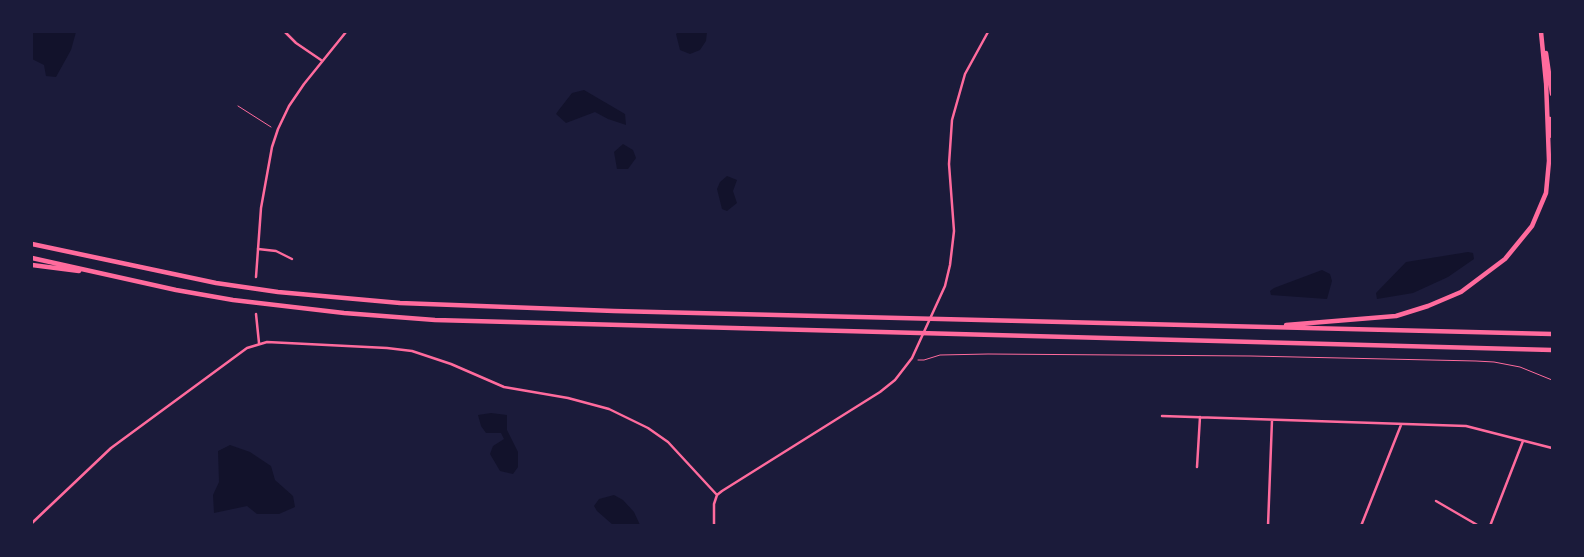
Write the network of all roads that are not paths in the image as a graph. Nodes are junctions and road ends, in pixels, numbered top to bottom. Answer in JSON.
{"nodes":[{"id":1,"x":285,"y":32,"type":"edge"},
{"id":2,"x":346,"y":32,"type":"edge"},
{"id":3,"x":988,"y":32,"type":"edge"},
{"id":4,"x":1542,"y":32,"type":"edge"},
{"id":5,"x":321,"y":60,"type":"junction"},
{"id":6,"x":1546,"y":81,"type":"junction"},
{"id":7,"x":1552,"y":94,"type":"edge"},
{"id":8,"x":1552,"y":136,"type":"edge"},
{"id":9,"x":32,"y":244,"type":"edge"},
{"id":10,"x":258,"y":249,"type":"junction"},
{"id":11,"x":32,"y":258,"type":"edge"},
{"id":12,"x":292,"y":259,"type":"dead end"},
{"id":13,"x":32,"y":265,"type":"edge"},
{"id":14,"x":101,"y":274,"type":"junction"},
{"id":15,"x":256,"y":277,"type":"dead end"},
{"id":16,"x":256,"y":314,"type":"dead end"},
{"id":17,"x":1275,"y":326,"type":"junction"},
{"id":18,"x":1552,"y":334,"type":"edge"},
{"id":19,"x":260,"y":343,"type":"junction"},
{"id":20,"x":1552,"y":350,"type":"edge"},
{"id":21,"x":1161,"y":416,"type":"dead end"},
{"id":22,"x":1200,"y":417,"type":"junction"},
{"id":23,"x":1272,"y":420,"type":"junction"},
{"id":24,"x":1401,"y":424,"type":"junction"},
{"id":25,"x":1523,"y":440,"type":"junction"},
{"id":26,"x":1552,"y":448,"type":"edge"},
{"id":27,"x":1197,"y":467,"type":"dead end"},
{"id":28,"x":717,"y":495,"type":"junction"},
{"id":29,"x":1436,"y":501,"type":"dead end"},
{"id":30,"x":32,"y":523,"type":"edge"},
{"id":31,"x":714,"y":526,"type":"edge"},
{"id":32,"x":1268,"y":526,"type":"edge"},
{"id":33,"x":1361,"y":526,"type":"edge"},
{"id":34,"x":1479,"y":526,"type":"edge"},
{"id":35,"x":1490,"y":526,"type":"edge"}],
"edges":[{"from":1,"to":5,"type":"street"},
{"from":2,"to":5,"type":"street"},
{"from":3,"to":28,"type":"street"},
{"from":4,"to":6,"type":"highway"},
{"from":4,"to":7,"type":"highway"},
{"from":5,"to":10,"type":"street"},
{"from":6,"to":8,"type":"highway"},
{"from":6,"to":17,"type":"highway"},
{"from":9,"to":17,"type":"highway"},
{"from":10,"to":12,"type":"street"},
{"from":10,"to":15,"type":"street"},
{"from":11,"to":14,"type":"highway"},
{"from":13,"to":14,"type":"highway"},
{"from":14,"to":20,"type":"highway"},
{"from":16,"to":19,"type":"street"},
{"from":17,"to":18,"type":"highway"},
{"from":19,"to":28,"type":"street"},
{"from":19,"to":30,"type":"street"},
{"from":21,"to":22,"type":"street"},
{"from":22,"to":23,"type":"street"},
{"from":22,"to":27,"type":"street"},
{"from":23,"to":24,"type":"street"},
{"from":23,"to":32,"type":"street"},
{"from":24,"to":25,"type":"street"},
{"from":24,"to":33,"type":"street"},
{"from":25,"to":26,"type":"street"},
{"from":25,"to":35,"type":"street"},
{"from":28,"to":31,"type":"street"},
{"from":29,"to":34,"type":"street"}]}
